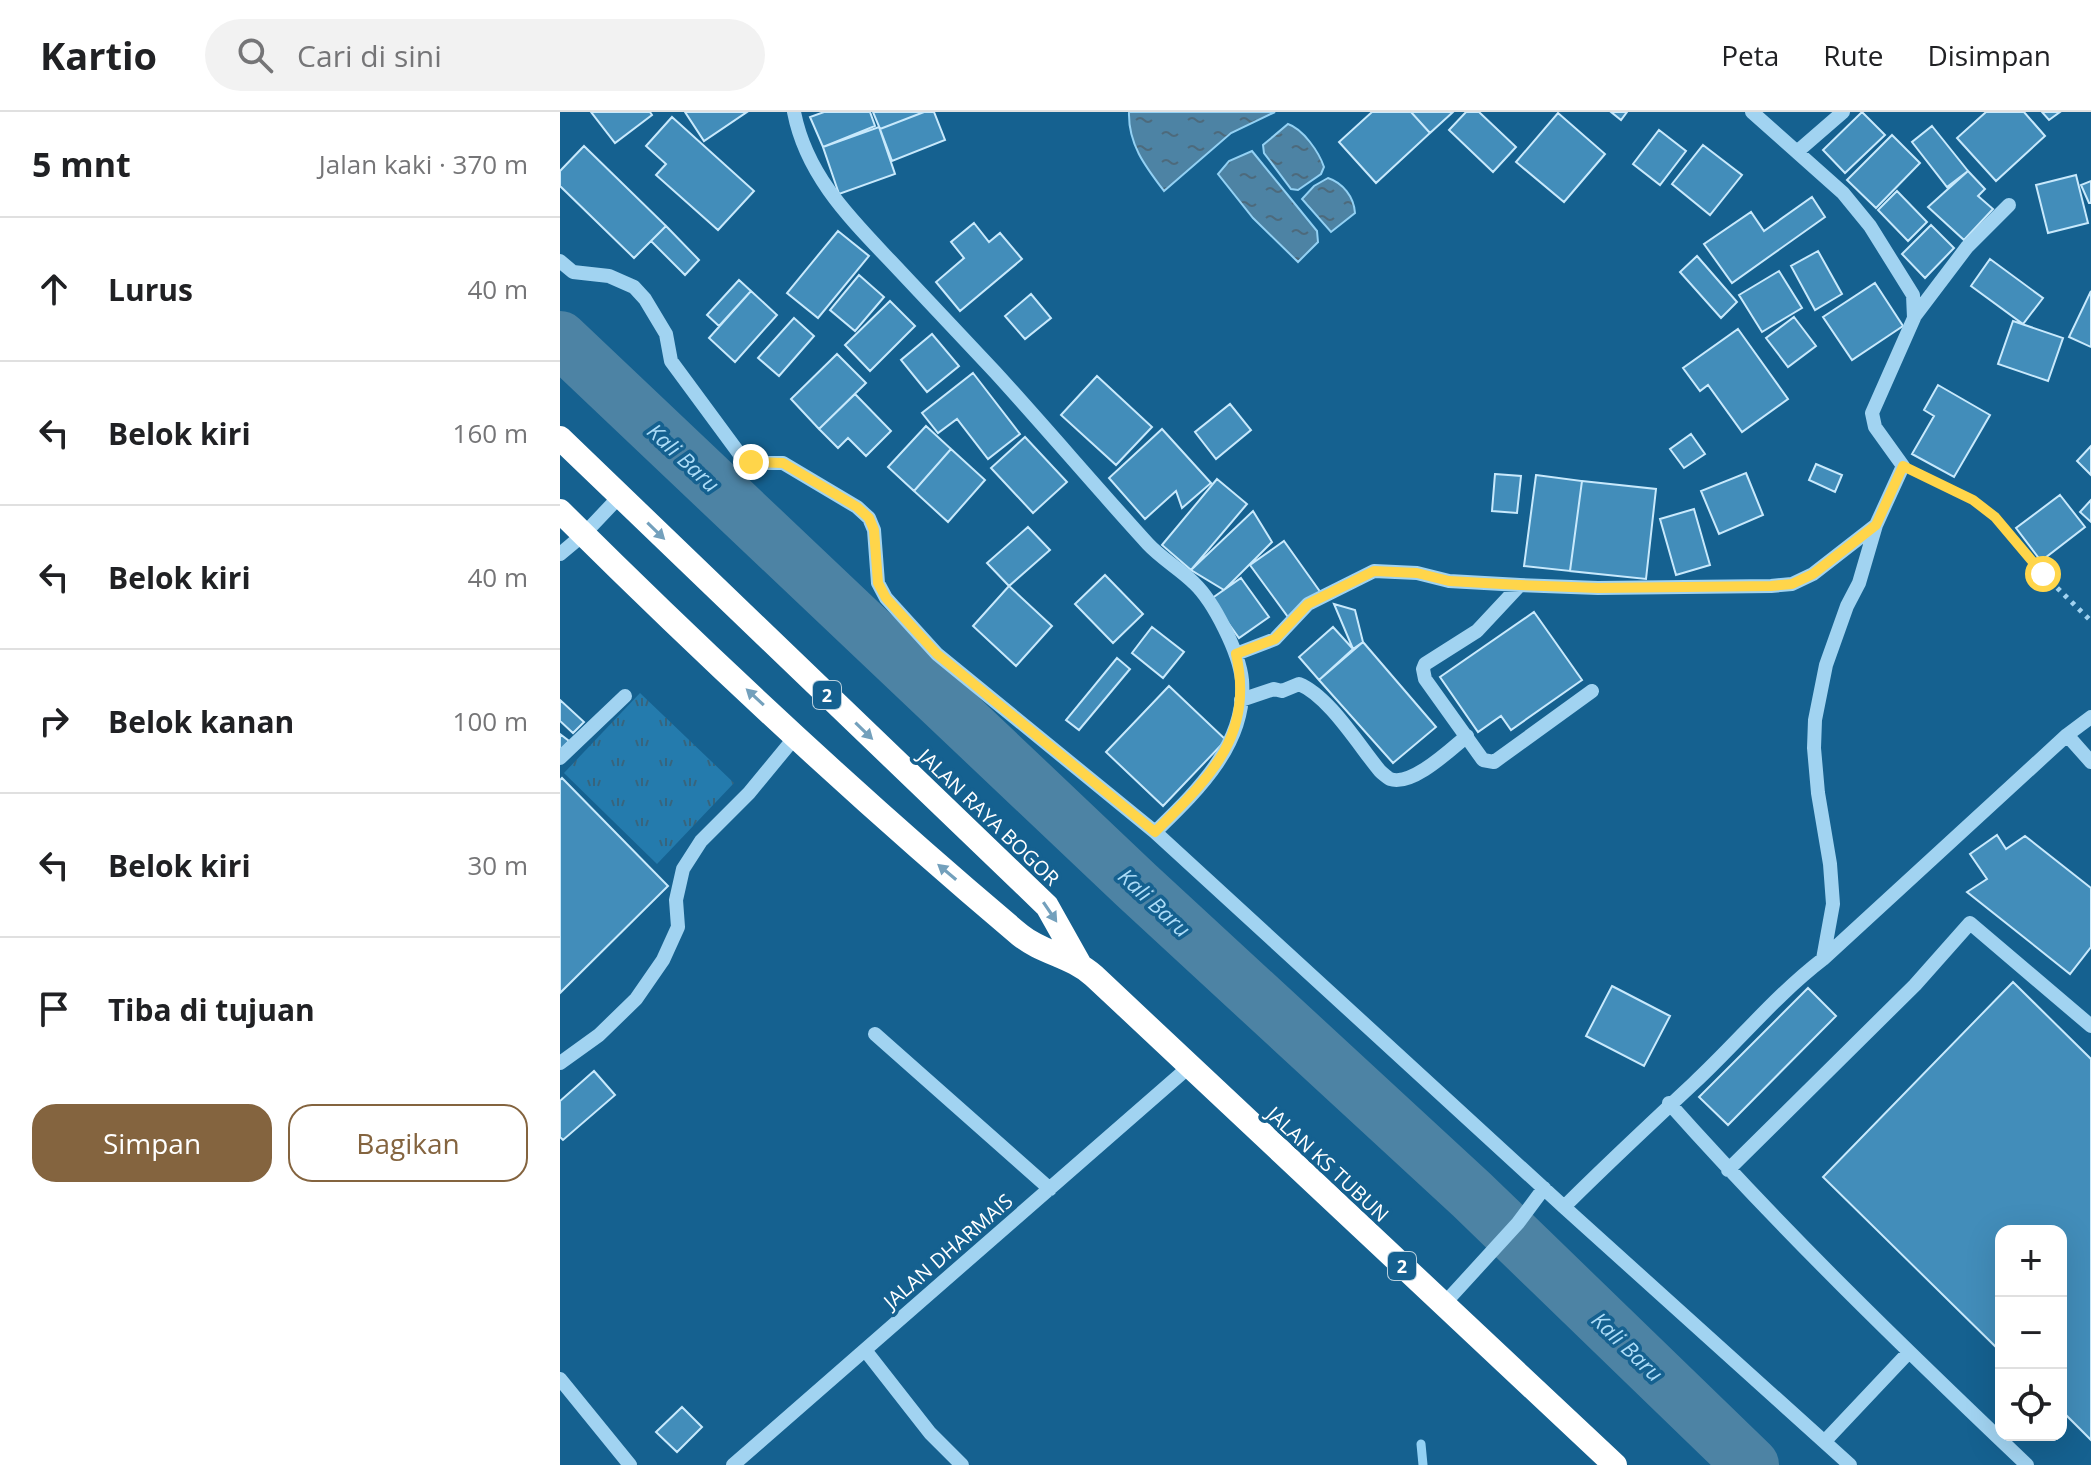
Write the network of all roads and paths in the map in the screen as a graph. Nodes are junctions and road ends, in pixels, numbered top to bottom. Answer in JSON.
{"nodes":[{"id":1,"x":794,"y":112,"type":"edge"},
{"id":2,"x":1752,"y":112,"type":"edge"},
{"id":3,"x":1843,"y":112,"type":"edge"},
{"id":4,"x":1798,"y":151,"type":"junction"},
{"id":5,"x":2009,"y":205,"type":"dead end"},
{"id":6,"x":560,"y":261,"type":"edge"},
{"id":7,"x":1914,"y":318,"type":"junction"},
{"id":8,"x":560,"y":438,"type":"edge"},
{"id":9,"x":1903,"y":466,"type":"junction"},
{"id":10,"x":619,"y":497,"type":"junction"},
{"id":11,"x":560,"y":511,"type":"edge"},
{"id":12,"x":1876,"y":525,"type":"junction"},
{"id":13,"x":584,"y":534,"type":"junction"},
{"id":14,"x":560,"y":554,"type":"edge"},
{"id":15,"x":1520,"y":585,"type":"junction"},
{"id":16,"x":2091,"y":621,"type":"edge"},
{"id":17,"x":1236,"y":654,"type":"junction"},
{"id":18,"x":1592,"y":691,"type":"dead end"},
{"id":19,"x":625,"y":696,"type":"dead end"},
{"id":20,"x":1241,"y":700,"type":"junction"},
{"id":21,"x":2091,"y":717,"type":"edge"},
{"id":22,"x":2067,"y":735,"type":"junction"},
{"id":23,"x":796,"y":736,"type":"junction"},
{"id":24,"x":1467,"y":736,"type":"junction"},
{"id":25,"x":560,"y":758,"type":"edge"},
{"id":26,"x":2091,"y":762,"type":"edge"},
{"id":27,"x":1155,"y":832,"type":"junction"},
{"id":28,"x":1823,"y":959,"type":"junction"},
{"id":29,"x":1079,"y":963,"type":"junction"},
{"id":30,"x":2091,"y":1026,"type":"edge"},
{"id":31,"x":875,"y":1034,"type":"dead end"},
{"id":32,"x":560,"y":1063,"type":"edge"},
{"id":33,"x":1190,"y":1066,"type":"junction"},
{"id":34,"x":1669,"y":1103,"type":"junction"},
{"id":35,"x":1728,"y":1170,"type":"junction"},
{"id":36,"x":1544,"y":1188,"type":"junction"},
{"id":37,"x":1050,"y":1189,"type":"junction"},
{"id":38,"x":1564,"y":1207,"type":"junction"},
{"id":39,"x":1443,"y":1305,"type":"junction"},
{"id":40,"x":865,"y":1350,"type":"junction"},
{"id":41,"x":1909,"y":1352,"type":"junction"},
{"id":42,"x":560,"y":1379,"type":"edge"},
{"id":43,"x":1825,"y":1441,"type":"junction"},
{"id":44,"x":630,"y":1465,"type":"edge"},
{"id":45,"x":733,"y":1465,"type":"edge"},
{"id":46,"x":962,"y":1465,"type":"edge"},
{"id":47,"x":1615,"y":1465,"type":"edge"},
{"id":48,"x":1850,"y":1465,"type":"edge"},
{"id":49,"x":2027,"y":1465,"type":"edge"}],
"edges":[{"from":1,"to":17,"type":"street"},
{"from":2,"to":4,"type":"street"},
{"from":3,"to":4,"type":"street"},
{"from":4,"to":7,"type":"street"},
{"from":5,"to":7,"type":"street"},
{"from":6,"to":27,"type":"street"},
{"from":7,"to":9,"type":"street"},
{"from":8,"to":10,"type":"highway","name":"JALAN RAYA BOGOR","number":"2"},
{"from":9,"to":12,"type":"street"},
{"from":9,"to":16,"type":"path"},
{"from":10,"to":13,"type":"street"},
{"from":10,"to":29,"type":"highway","name":"JALAN RAYA BOGOR","number":"2","one_way":true},
{"from":11,"to":13,"type":"highway","number":"2"},
{"from":12,"to":15,"type":"street"},
{"from":12,"to":28,"type":"street"},
{"from":13,"to":14,"type":"street"},
{"from":23,"to":13,"type":"highway","number":"2","one_way":true},
{"from":15,"to":17,"type":"street"},
{"from":15,"to":24,"type":"street"},
{"from":17,"to":20,"type":"street"},
{"from":18,"to":24,"type":"street"},
{"from":19,"to":25,"type":"street"},
{"from":20,"to":24,"type":"street"},
{"from":20,"to":27,"type":"street"},
{"from":21,"to":22,"type":"street"},
{"from":22,"to":26,"type":"street"},
{"from":22,"to":28,"type":"street"},
{"from":29,"to":23,"type":"highway","number":"2","one_way":true},
{"from":23,"to":32,"type":"street"},
{"from":27,"to":36,"type":"street"},
{"from":28,"to":34,"type":"street"},
{"from":29,"to":33,"type":"highway","name":"JALAN KS TUBUN","number":"2"},
{"from":30,"to":35,"type":"street"},
{"from":31,"to":37,"type":"street"},
{"from":33,"to":37,"type":"street","name":"JALAN DHARMAIS"},
{"from":33,"to":39,"type":"highway","name":"JALAN KS TUBUN","number":"2"},
{"from":34,"to":35,"type":"street"},
{"from":34,"to":38,"type":"street"},
{"from":35,"to":41,"type":"street"},
{"from":36,"to":38,"type":"street"},
{"from":36,"to":39,"type":"street"},
{"from":37,"to":40,"type":"street","name":"JALAN DHARMAIS"},
{"from":38,"to":43,"type":"street"},
{"from":39,"to":47,"type":"highway","name":"JALAN KS TUBUN","number":"2"},
{"from":40,"to":45,"type":"street","name":"JALAN DHARMAIS"},
{"from":40,"to":46,"type":"street"},
{"from":41,"to":43,"type":"street"},
{"from":41,"to":49,"type":"street"},
{"from":42,"to":44,"type":"street"},
{"from":43,"to":48,"type":"street"}]}
